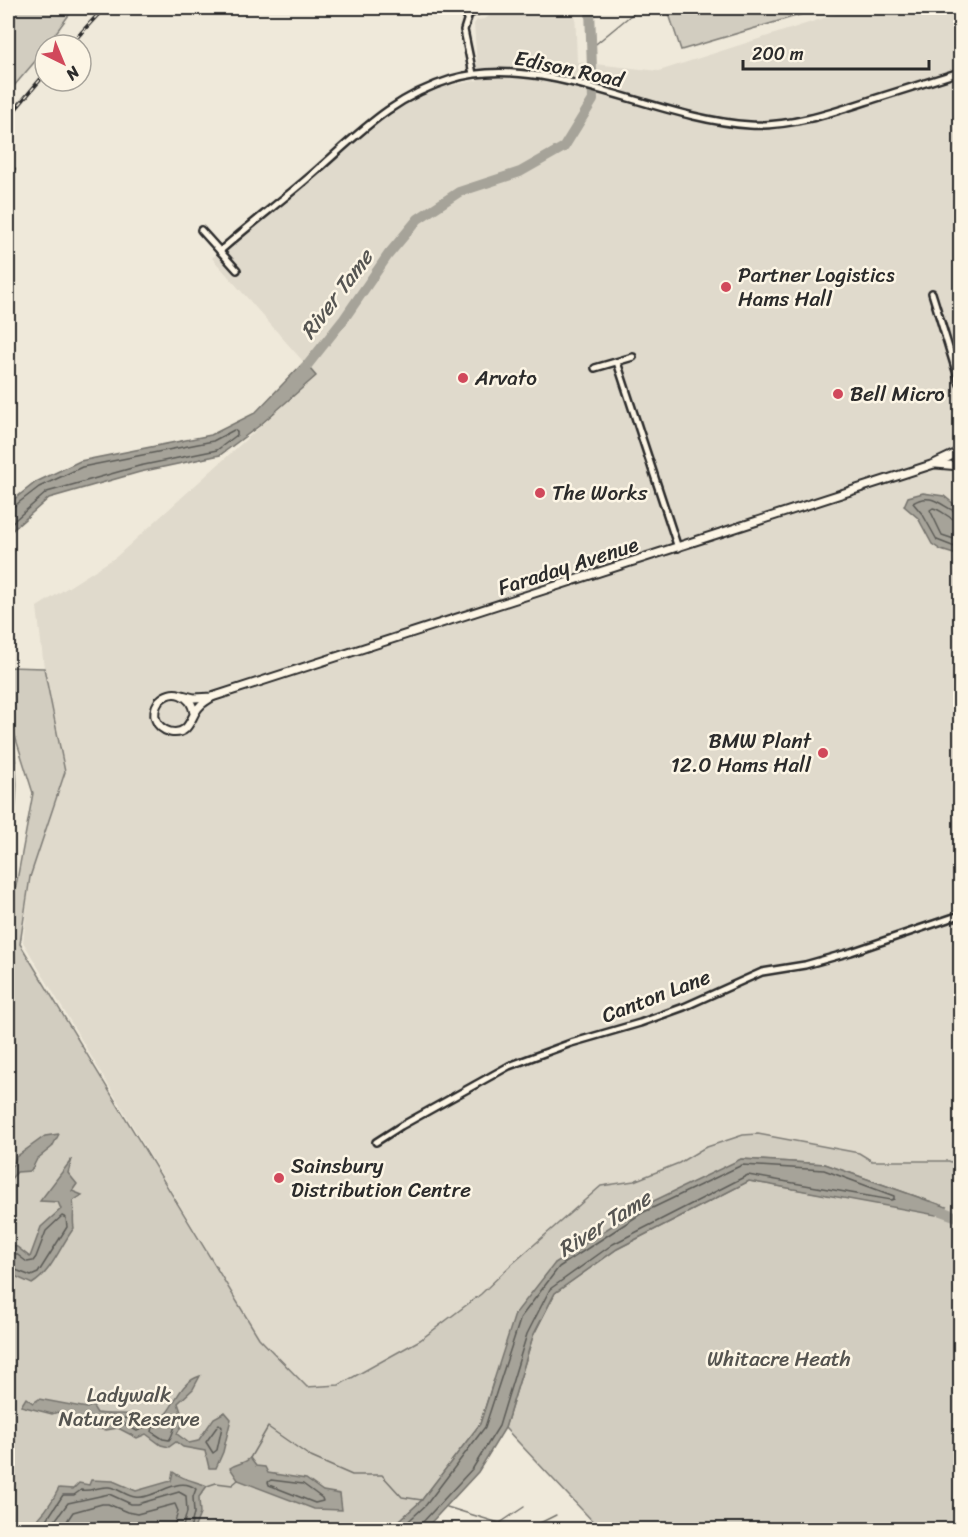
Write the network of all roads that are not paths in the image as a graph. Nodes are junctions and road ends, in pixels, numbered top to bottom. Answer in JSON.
{"nodes":[{"id":1,"x":484,"y":8,"type":"edge"},
{"id":2,"x":960,"y":72,"type":"edge"},
{"id":3,"x":473,"y":74,"type":"junction"},
{"id":4,"x":201,"y":230,"type":"dead end"},
{"id":5,"x":220,"y":250,"type":"junction"},
{"id":6,"x":237,"y":270,"type":"dead end"},
{"id":7,"x":932,"y":293,"type":"dead end"},
{"id":8,"x":633,"y":357,"type":"dead end"},
{"id":9,"x":617,"y":362,"type":"junction"},
{"id":10,"x":595,"y":368,"type":"dead end"},
{"id":11,"x":960,"y":384,"type":"edge"},
{"id":12,"x":960,"y":448,"type":"edge"},
{"id":13,"x":934,"y":464,"type":"junction"},
{"id":14,"x":960,"y":466,"type":"edge"},
{"id":15,"x":678,"y":548,"type":"junction"},
{"id":16,"x":182,"y":695,"type":"junction"},
{"id":17,"x":212,"y":697,"type":"junction"},
{"id":18,"x":194,"y":713,"type":"junction"},
{"id":19,"x":960,"y":915,"type":"edge"},
{"id":20,"x":376,"y":1142,"type":"dead end"}],
"edges":[{"from":1,"to":3,"type":"street"},
{"from":2,"to":3,"type":"street","name":"Edison Road"},
{"from":3,"to":5,"type":"street","name":"Edison Road"},
{"from":4,"to":5,"type":"street"},
{"from":5,"to":6,"type":"street"},
{"from":7,"to":11,"type":"street"},
{"from":8,"to":9,"type":"street"},
{"from":9,"to":10,"type":"street"},
{"from":9,"to":15,"type":"street"},
{"from":12,"to":13,"type":"street","name":"Faraday Avenue"},
{"from":13,"to":14,"type":"street","name":"Faraday Avenue"},
{"from":13,"to":15,"type":"street","name":"Faraday Avenue"},
{"from":15,"to":17,"type":"street","name":"Faraday Avenue"},
{"from":16,"to":17,"type":"street","name":"Faraday Avenue"},
{"from":16,"to":18,"type":"street"},
{"from":16,"to":18,"type":"street"},
{"from":17,"to":18,"type":"street","name":"Faraday Avenue"},
{"from":19,"to":20,"type":"street","name":"Canton Lane"}]}
